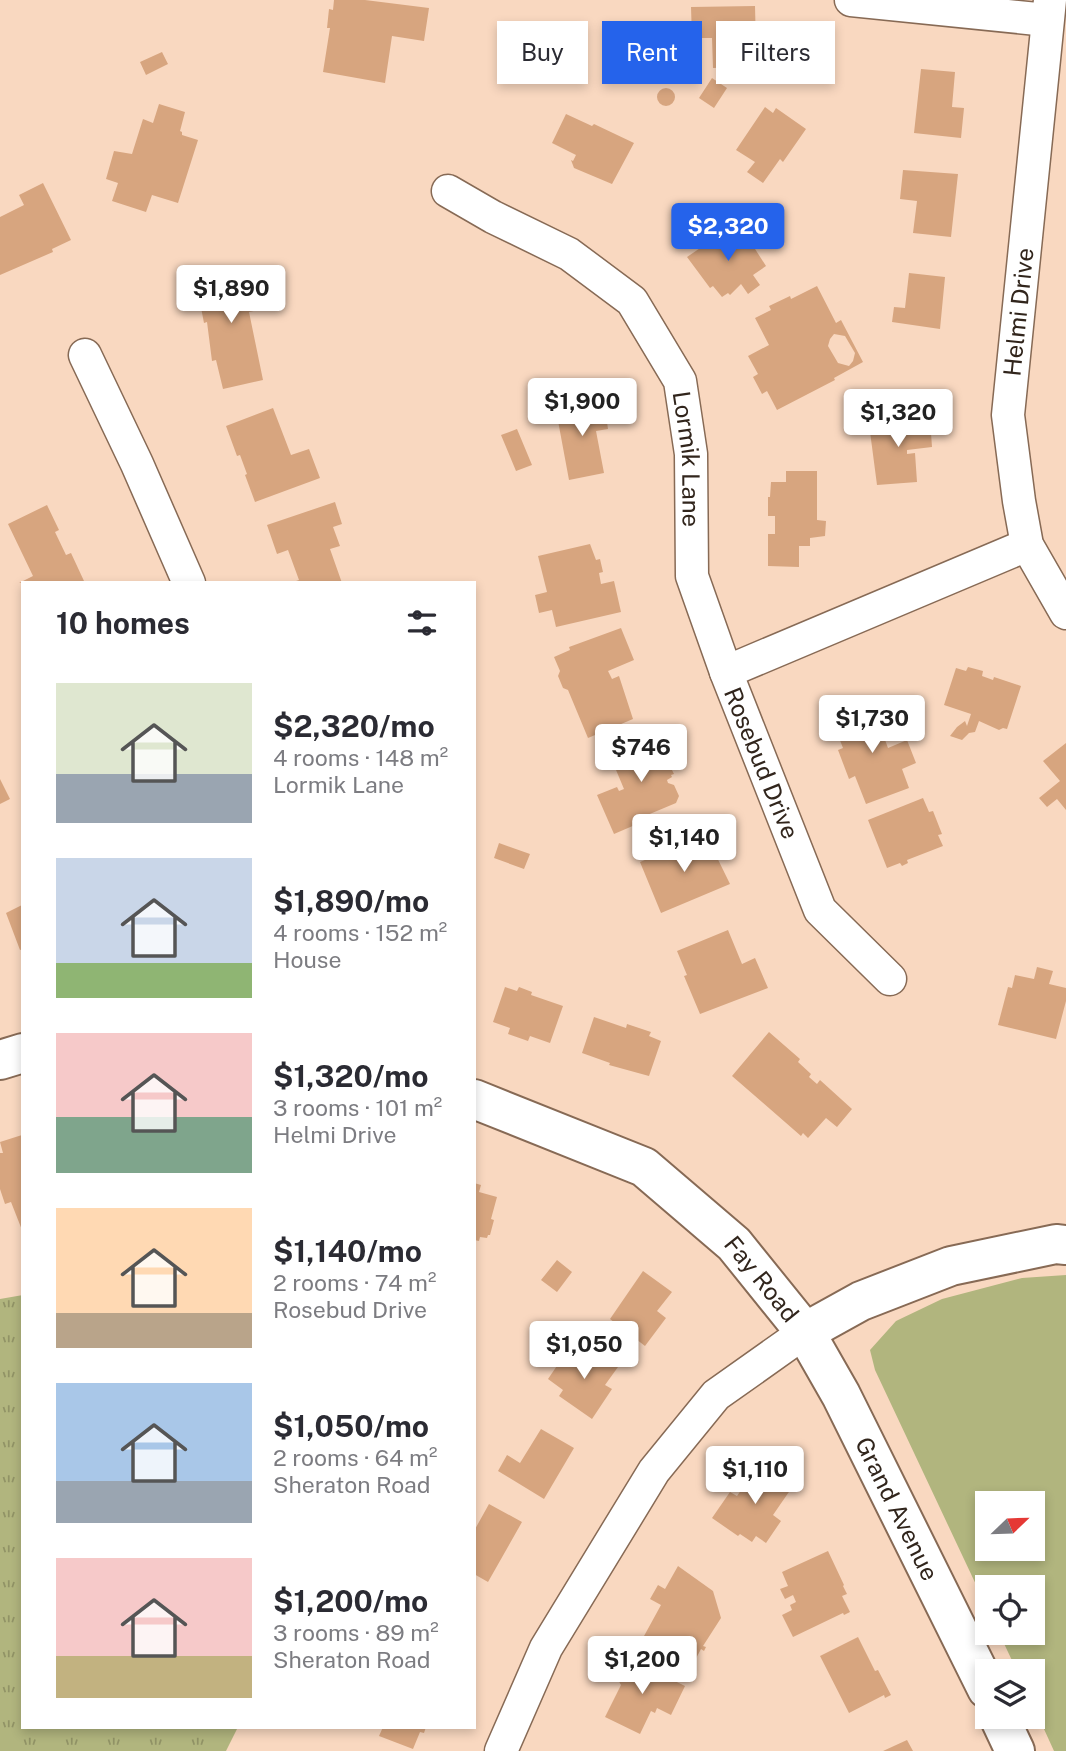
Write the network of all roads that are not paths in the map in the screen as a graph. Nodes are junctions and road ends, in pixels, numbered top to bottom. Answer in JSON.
{"nodes":[{"id":1,"x":851,"y":0,"type":"edge"},
{"id":2,"x":1049,"y":10,"type":"edge"},
{"id":3,"x":448,"y":191,"type":"dead end"},
{"id":4,"x":85,"y":355,"type":"dead end"},
{"id":5,"x":1027,"y":545,"type":"junction"},
{"id":6,"x":189,"y":581,"type":"edge"},
{"id":7,"x":1066,"y":613,"type":"edge"},
{"id":8,"x":726,"y":672,"type":"junction"},
{"id":9,"x":890,"y":979,"type":"dead end"},
{"id":10,"x":21,"y":1054,"type":"edge"},
{"id":11,"x":0,"y":1060,"type":"edge"},
{"id":12,"x":476,"y":1100,"type":"edge"},
{"id":13,"x":1066,"y":1245,"type":"edge"},
{"id":14,"x":805,"y":1332,"type":"junction"},
{"id":15,"x":975,"y":1665,"type":"edge"},
{"id":16,"x":1005,"y":1729,"type":"edge"},
{"id":17,"x":501,"y":1751,"type":"edge"},
{"id":18,"x":1015,"y":1751,"type":"edge"}],
"edges":[{"from":1,"to":2,"type":"street"},
{"from":2,"to":5,"type":"street","name":"Helmi Drive"},
{"from":3,"to":8,"type":"street","name":"Lormik Lane"},
{"from":4,"to":6,"type":"street"},
{"from":5,"to":7,"type":"street","name":"Helmi Drive"},
{"from":5,"to":8,"type":"street","name":"Rosebud Drive"},
{"from":8,"to":9,"type":"street","name":"Rosebud Drive"},
{"from":10,"to":11,"type":"street"},
{"from":12,"to":14,"type":"street","name":"Fay Road"},
{"from":13,"to":14,"type":"street","name":"Fay Road"},
{"from":14,"to":15,"type":"street","name":"Grand Avenue"},
{"from":14,"to":17,"type":"street"},
{"from":16,"to":18,"type":"street"}]}
